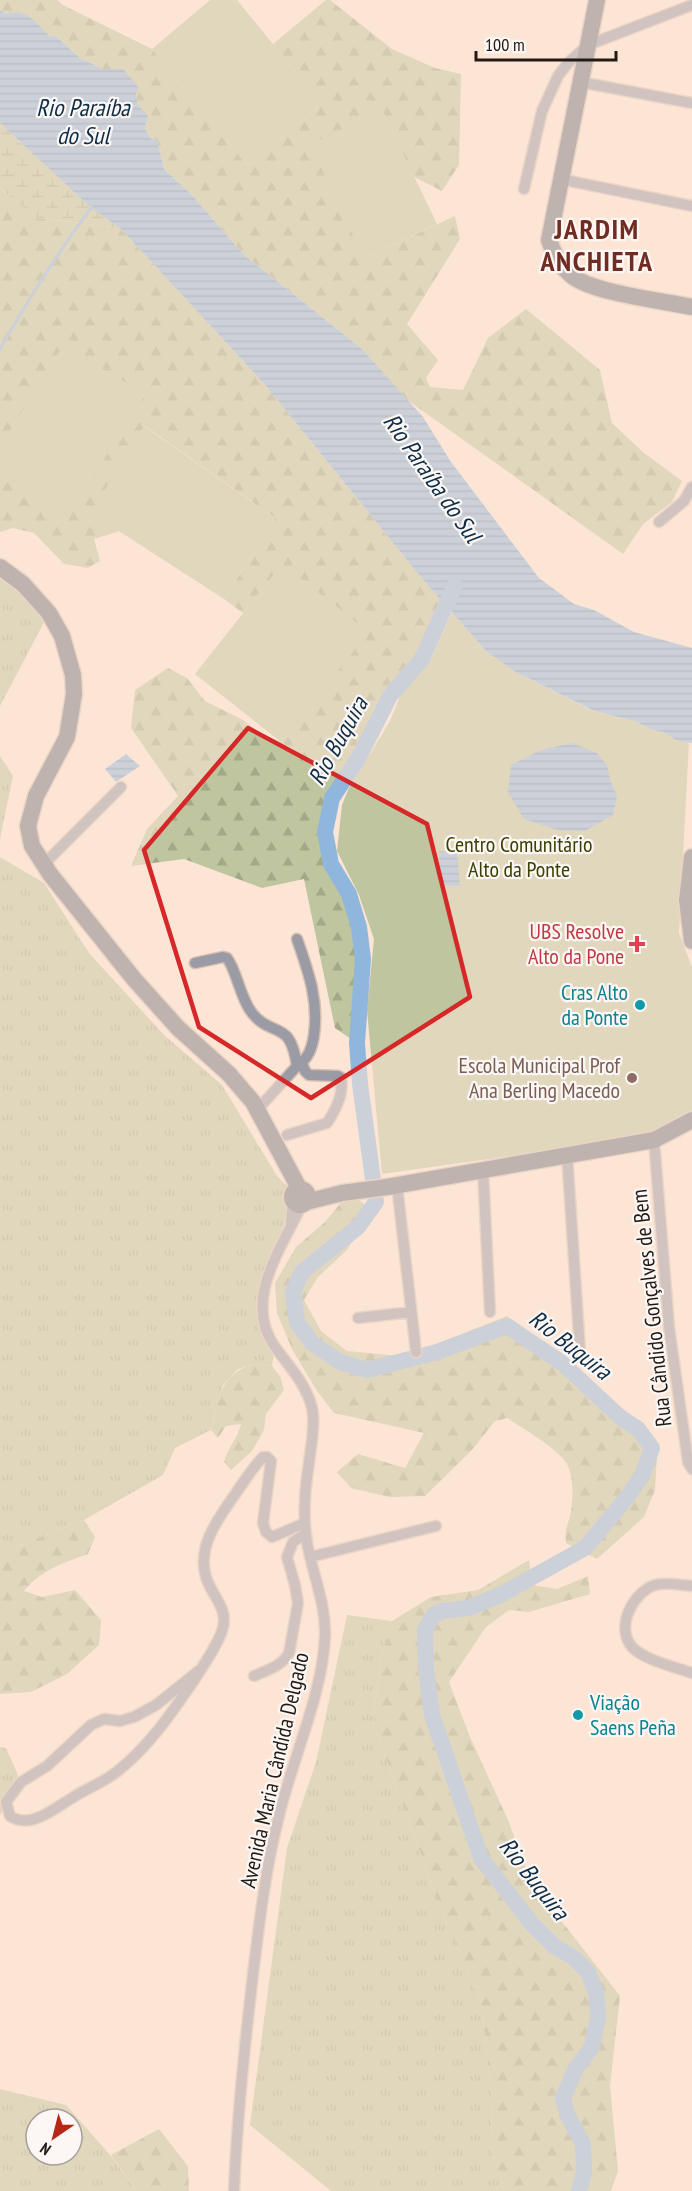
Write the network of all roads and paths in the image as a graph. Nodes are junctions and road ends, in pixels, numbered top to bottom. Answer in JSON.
{"nodes":[{"id":1,"x":597,"y":0,"type":"edge"},
{"id":2,"x":692,"y":5,"type":"edge"},
{"id":3,"x":588,"y":45,"type":"junction"},
{"id":4,"x":580,"y":82,"type":"junction"},
{"id":5,"x":692,"y":103,"type":"edge"},
{"id":6,"x":560,"y":179,"type":"junction"},
{"id":7,"x":524,"y":189,"type":"dead end"},
{"id":8,"x":692,"y":206,"type":"edge"},
{"id":9,"x":692,"y":307,"type":"edge"},
{"id":10,"x":692,"y":487,"type":"edge"},
{"id":11,"x":659,"y":522,"type":"dead end"},
{"id":12,"x":0,"y":567,"type":"edge"},
{"id":13,"x":121,"y":787,"type":"dead end"},
{"id":14,"x":692,"y":857,"type":"edge"},
{"id":15,"x":44,"y":864,"type":"junction"},
{"id":16,"x":690,"y":900,"type":"edge"},
{"id":17,"x":297,"y":939,"type":"dead end"},
{"id":18,"x":692,"y":941,"type":"edge"},
{"id":19,"x":195,"y":963,"type":"dead end"},
{"id":20,"x":299,"y":1065,"type":"junction"},
{"id":21,"x":258,"y":1109,"type":"junction"},
{"id":22,"x":692,"y":1120,"type":"edge"},
{"id":23,"x":287,"y":1136,"type":"dead end"},
{"id":24,"x":654,"y":1140,"type":"junction"},
{"id":25,"x":567,"y":1154,"type":"junction"},
{"id":26,"x":483,"y":1170,"type":"junction"},
{"id":27,"x":392,"y":1186,"type":"junction"},
{"id":28,"x":300,"y":1197,"type":"junction"},
{"id":29,"x":411,"y":1312,"type":"junction"},
{"id":30,"x":490,"y":1312,"type":"dead end"},
{"id":31,"x":358,"y":1318,"type":"dead end"},
{"id":32,"x":580,"y":1351,"type":"dead end"},
{"id":33,"x":416,"y":1352,"type":"dead end"},
{"id":34,"x":688,"y":1421,"type":"edge"},
{"id":35,"x":692,"y":1469,"type":"edge"},
{"id":36,"x":436,"y":1526,"type":"dead end"},
{"id":37,"x":306,"y":1528,"type":"junction"},
{"id":38,"x":310,"y":1557,"type":"junction"},
{"id":39,"x":692,"y":1586,"type":"edge"},
{"id":40,"x":201,"y":1669,"type":"junction"},
{"id":41,"x":692,"y":1672,"type":"edge"},
{"id":42,"x":254,"y":1676,"type":"dead end"},
{"id":43,"x":234,"y":2191,"type":"edge"}],
"edges":[{"from":1,"to":3,"type":"main road"},
{"from":2,"to":3,"type":"street"},
{"from":3,"to":4,"type":"main road"},
{"from":3,"to":7,"type":"street"},
{"from":4,"to":5,"type":"street"},
{"from":4,"to":6,"type":"main road"},
{"from":6,"to":8,"type":"street"},
{"from":6,"to":9,"type":"main road"},
{"from":10,"to":11,"type":"street"},
{"from":12,"to":15,"type":"main road"},
{"from":13,"to":15,"type":"street"},
{"from":14,"to":16,"type":"main road"},
{"from":15,"to":21,"type":"main road"},
{"from":16,"to":18,"type":"main road"},
{"from":17,"to":20,"type":"street"},
{"from":19,"to":20,"type":"street"},
{"from":20,"to":21,"type":"street"},
{"from":20,"to":23,"type":"street"},
{"from":21,"to":28,"type":"main road"},
{"from":22,"to":24,"type":"main road"},
{"from":24,"to":25,"type":"main road"},
{"from":24,"to":34,"type":"street","name":"Rua Cândido Gonçalves de Bem"},
{"from":25,"to":26,"type":"main road"},
{"from":25,"to":32,"type":"street"},
{"from":26,"to":27,"type":"main road"},
{"from":26,"to":30,"type":"street"},
{"from":27,"to":28,"type":"main road"},
{"from":27,"to":29,"type":"street"},
{"from":28,"to":37,"type":"street","name":"Avenida Maria Cândida Delgado"},
{"from":29,"to":31,"type":"street"},
{"from":29,"to":33,"type":"street"},
{"from":34,"to":35,"type":"street","name":"Rua Cândido Gonçalves de Bem"},
{"from":36,"to":38,"type":"street"},
{"from":37,"to":38,"type":"street","name":"Avenida Maria Cândida Delgado"},
{"from":37,"to":40,"type":"street"},
{"from":37,"to":42,"type":"street"},
{"from":38,"to":43,"type":"street","name":"Avenida Maria Cândida Delgado"},
{"from":39,"to":41,"type":"street"},
{"from":40,"to":40,"type":"street"}]}
